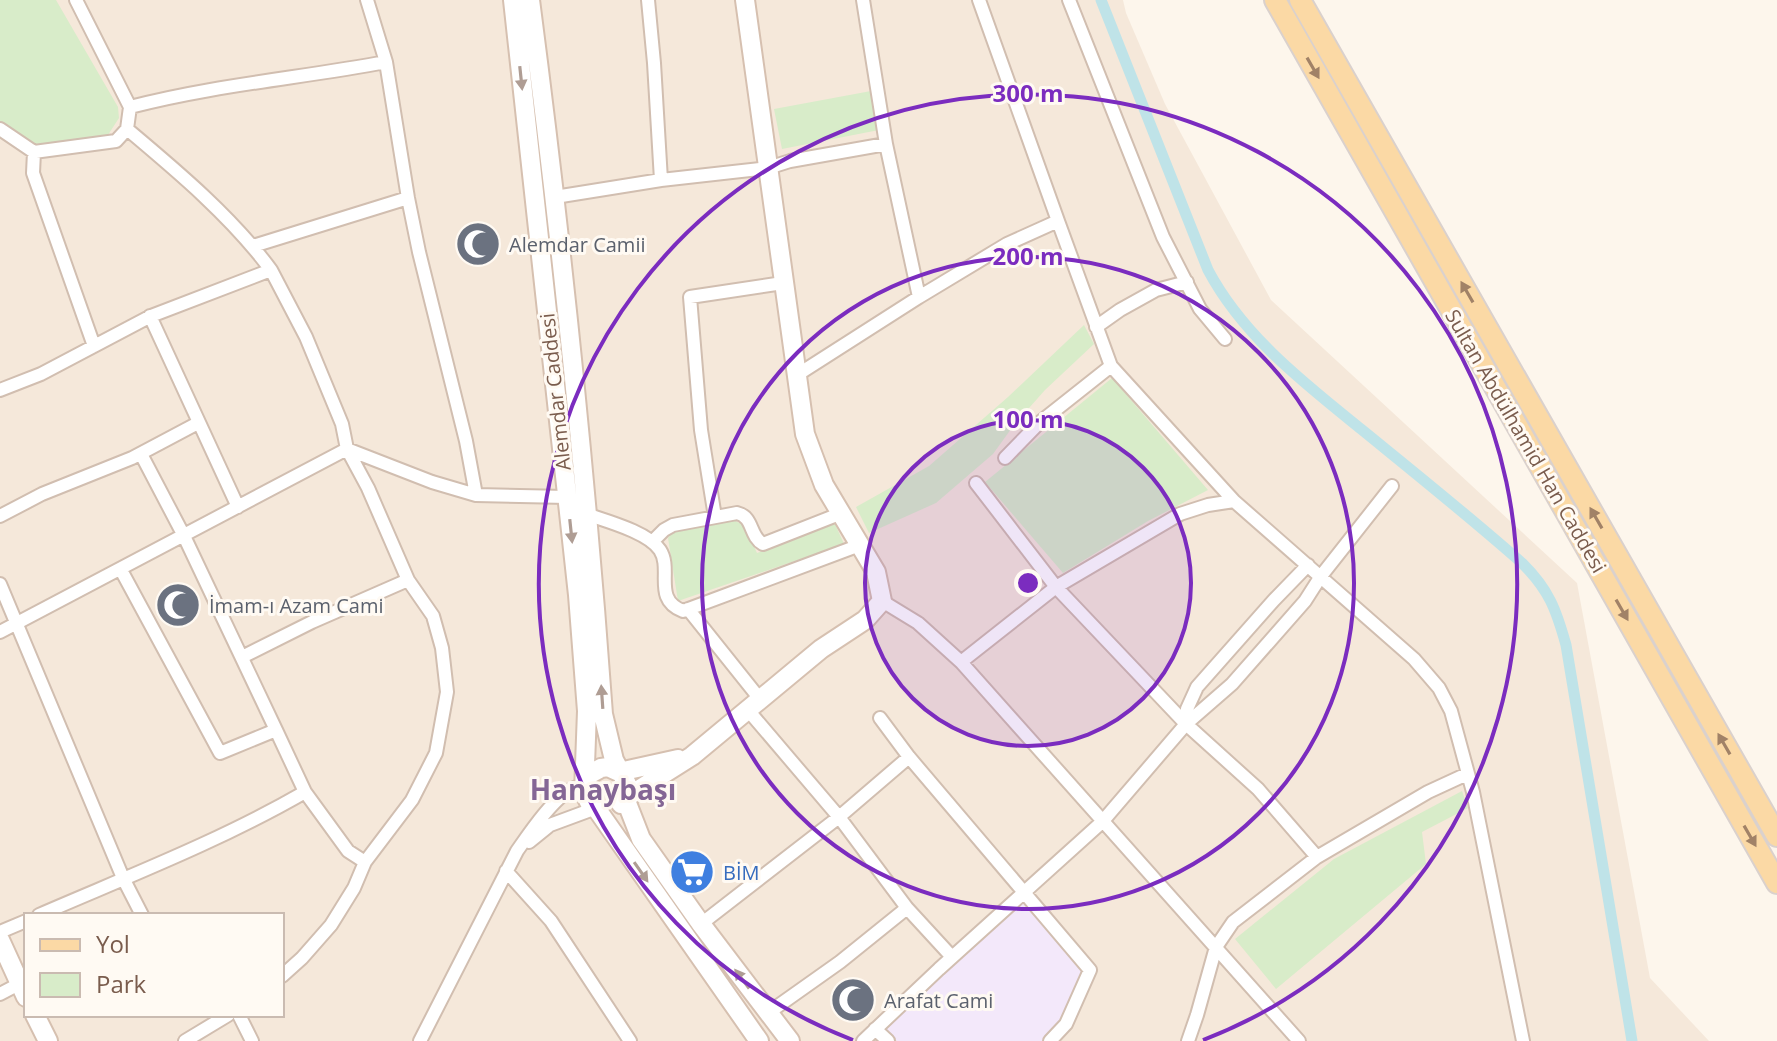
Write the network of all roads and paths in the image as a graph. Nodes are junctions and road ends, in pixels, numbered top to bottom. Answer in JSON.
{"nodes":[{"id":1,"x":76,"y":0,"type":"edge"},
{"id":2,"x":367,"y":0,"type":"edge"},
{"id":3,"x":513,"y":0,"type":"edge"},
{"id":4,"x":530,"y":0,"type":"edge"},
{"id":5,"x":648,"y":0,"type":"edge"},
{"id":6,"x":745,"y":0,"type":"edge"},
{"id":7,"x":863,"y":0,"type":"edge"},
{"id":8,"x":979,"y":0,"type":"edge"},
{"id":9,"x":1069,"y":0,"type":"edge"},
{"id":10,"x":1275,"y":0,"type":"edge"},
{"id":11,"x":1300,"y":0,"type":"edge"},
{"id":12,"x":386,"y":62,"type":"junction"},
{"id":13,"x":130,"y":107,"type":"junction"},
{"id":14,"x":127,"y":129,"type":"junction"},
{"id":15,"x":1,"y":132,"type":"edge"},
{"id":16,"x":886,"y":144,"type":"junction"},
{"id":17,"x":34,"y":152,"type":"junction"},
{"id":18,"x":768,"y":168,"type":"junction"},
{"id":19,"x":661,"y":180,"type":"junction"},
{"id":20,"x":555,"y":197,"type":"junction"},
{"id":21,"x":408,"y":198,"type":"junction"},
{"id":22,"x":1058,"y":221,"type":"junction"},
{"id":23,"x":253,"y":246,"type":"junction"},
{"id":24,"x":271,"y":270,"type":"junction"},
{"id":25,"x":1187,"y":282,"type":"junction"},
{"id":26,"x":783,"y":283,"type":"junction"},
{"id":27,"x":919,"y":297,"type":"junction"},
{"id":28,"x":150,"y":316,"type":"junction"},
{"id":29,"x":1096,"y":327,"type":"junction"},
{"id":30,"x":1225,"y":339,"type":"dead end"},
{"id":31,"x":94,"y":346,"type":"junction"},
{"id":32,"x":1111,"y":366,"type":"junction"},
{"id":33,"x":797,"y":375,"type":"junction"},
{"id":34,"x":0,"y":390,"type":"edge"},
{"id":35,"x":198,"y":423,"type":"junction"},
{"id":36,"x":347,"y":449,"type":"junction"},
{"id":37,"x":141,"y":454,"type":"junction"},
{"id":38,"x":1005,"y":458,"type":"dead end"},
{"id":39,"x":976,"y":483,"type":"dead end"},
{"id":40,"x":1392,"y":486,"type":"dead end"},
{"id":41,"x":476,"y":495,"type":"junction"},
{"id":42,"x":567,"y":497,"type":"junction"},
{"id":43,"x":1234,"y":501,"type":"junction"},
{"id":44,"x":238,"y":507,"type":"junction"},
{"id":45,"x":842,"y":513,"type":"junction"},
{"id":46,"x":586,"y":514,"type":"junction"},
{"id":47,"x":0,"y":516,"type":"edge"},
{"id":48,"x":715,"y":517,"type":"junction"},
{"id":49,"x":184,"y":536,"type":"junction"},
{"id":50,"x":652,"y":542,"type":"junction"},
{"id":51,"x":860,"y":545,"type":"junction"},
{"id":52,"x":1308,"y":565,"type":"junction"},
{"id":53,"x":121,"y":570,"type":"junction"},
{"id":54,"x":1321,"y":576,"type":"junction"},
{"id":55,"x":408,"y":580,"type":"junction"},
{"id":56,"x":0,"y":584,"type":"edge"},
{"id":57,"x":1056,"y":587,"type":"junction"},
{"id":58,"x":882,"y":601,"type":"junction"},
{"id":59,"x":688,"y":609,"type":"junction"},
{"id":60,"x":16,"y":625,"type":"junction"},
{"id":61,"x":0,"y":632,"type":"edge"},
{"id":62,"x":242,"y":657,"type":"junction"},
{"id":63,"x":961,"y":662,"type":"junction"},
{"id":64,"x":754,"y":704,"type":"junction"},
{"id":65,"x":880,"y":718,"type":"dead end"},
{"id":66,"x":1186,"y":724,"type":"junction"},
{"id":67,"x":276,"y":730,"type":"junction"},
{"id":68,"x":692,"y":756,"type":"junction"},
{"id":69,"x":909,"y":757,"type":"junction"},
{"id":70,"x":619,"y":772,"type":"junction"},
{"id":71,"x":1467,"y":774,"type":"junction"},
{"id":72,"x":584,"y":785,"type":"junction"},
{"id":73,"x":305,"y":792,"type":"junction"},
{"id":74,"x":625,"y":798,"type":"junction"},
{"id":75,"x":596,"y":808,"type":"junction"},
{"id":76,"x":839,"y":817,"type":"junction"},
{"id":77,"x":1102,"y":822,"type":"junction"},
{"id":78,"x":1777,"y":836,"type":"edge"},
{"id":79,"x":517,"y":851,"type":"junction"},
{"id":80,"x":1317,"y":857,"type":"junction"},
{"id":81,"x":365,"y":862,"type":"junction"},
{"id":82,"x":506,"y":871,"type":"junction"},
{"id":83,"x":123,"y":878,"type":"junction"},
{"id":84,"x":1777,"y":883,"type":"edge"},
{"id":85,"x":1024,"y":892,"type":"junction"},
{"id":86,"x":907,"y":908,"type":"junction"},
{"id":87,"x":44,"y":913,"type":"edge"},
{"id":88,"x":141,"y":913,"type":"edge"},
{"id":89,"x":24,"y":922,"type":"edge"},
{"id":90,"x":701,"y":924,"type":"junction"},
{"id":91,"x":0,"y":932,"type":"edge"},
{"id":92,"x":0,"y":940,"type":"edge"},
{"id":93,"x":1216,"y":947,"type":"junction"},
{"id":94,"x":952,"y":957,"type":"junction"},
{"id":95,"x":284,"y":974,"type":"edge"},
{"id":96,"x":23,"y":990,"type":"edge"},
{"id":97,"x":0,"y":994,"type":"edge"},
{"id":98,"x":768,"y":1013,"type":"junction"},
{"id":99,"x":36,"y":1017,"type":"edge"},
{"id":100,"x":225,"y":1017,"type":"edge"},
{"id":101,"x":240,"y":1017,"type":"edge"},
{"id":102,"x":875,"y":1029,"type":"junction"},
{"id":103,"x":48,"y":1041,"type":"edge"},
{"id":104,"x":185,"y":1041,"type":"edge"},
{"id":105,"x":252,"y":1041,"type":"edge"},
{"id":106,"x":420,"y":1041,"type":"edge"},
{"id":107,"x":630,"y":1041,"type":"edge"},
{"id":108,"x":758,"y":1041,"type":"edge"},
{"id":109,"x":790,"y":1041,"type":"edge"},
{"id":110,"x":863,"y":1041,"type":"edge"},
{"id":111,"x":888,"y":1041,"type":"edge"},
{"id":112,"x":1050,"y":1041,"type":"edge"},
{"id":113,"x":1188,"y":1041,"type":"edge"},
{"id":114,"x":1299,"y":1041,"type":"edge"},
{"id":115,"x":1523,"y":1041,"type":"edge"}],
"edges":[{"from":1,"to":13,"type":"street"},
{"from":2,"to":12,"type":"street"},
{"from":3,"to":42,"type":"main road","name":"Alemdar Caddesi","one_way":true},
{"from":4,"to":20,"type":"main road","name":"Alemdar Caddesi"},
{"from":5,"to":19,"type":"street"},
{"from":6,"to":18,"type":"main road"},
{"from":7,"to":16,"type":"street"},
{"from":8,"to":22,"type":"street"},
{"from":9,"to":25,"type":"street"},
{"from":10,"to":84,"type":"main road","name":"Sultan Abdülhamid Han Caddesi","one_way":true},
{"from":78,"to":11,"type":"main road","name":"Sultan Abdülhamid Han Caddesi","one_way":true},
{"from":12,"to":13,"type":"street"},
{"from":12,"to":21,"type":"street"},
{"from":13,"to":14,"type":"street"},
{"from":14,"to":17,"type":"street"},
{"from":14,"to":23,"type":"street"},
{"from":15,"to":17,"type":"street"},
{"from":16,"to":18,"type":"street"},
{"from":16,"to":27,"type":"street"},
{"from":17,"to":31,"type":"street"},
{"from":18,"to":19,"type":"street"},
{"from":18,"to":26,"type":"main road"},
{"from":19,"to":20,"type":"street"},
{"from":20,"to":46,"type":"main road","name":"Alemdar Caddesi"},
{"from":21,"to":23,"type":"street"},
{"from":21,"to":41,"type":"street"},
{"from":22,"to":27,"type":"street"},
{"from":22,"to":29,"type":"street"},
{"from":23,"to":24,"type":"street"},
{"from":24,"to":28,"type":"street"},
{"from":24,"to":36,"type":"street"},
{"from":25,"to":29,"type":"street"},
{"from":25,"to":30,"type":"street"},
{"from":26,"to":33,"type":"main road"},
{"from":26,"to":48,"type":"street"},
{"from":27,"to":33,"type":"street"},
{"from":28,"to":31,"type":"street"},
{"from":28,"to":35,"type":"street"},
{"from":29,"to":32,"type":"street"},
{"from":31,"to":34,"type":"street"},
{"from":32,"to":38,"type":"street"},
{"from":32,"to":43,"type":"street"},
{"from":33,"to":45,"type":"main road"},
{"from":35,"to":37,"type":"street"},
{"from":35,"to":44,"type":"street"},
{"from":36,"to":41,"type":"street"},
{"from":36,"to":44,"type":"street"},
{"from":36,"to":55,"type":"street"},
{"from":37,"to":47,"type":"street"},
{"from":37,"to":49,"type":"street"},
{"from":39,"to":57,"type":"street"},
{"from":40,"to":54,"type":"street"},
{"from":41,"to":42,"type":"street"},
{"from":42,"to":72,"type":"main road","name":"Alemdar Caddesi","one_way":true},
{"from":43,"to":52,"type":"street"},
{"from":43,"to":57,"type":"street"},
{"from":44,"to":49,"type":"street"},
{"from":45,"to":48,"type":"street"},
{"from":45,"to":51,"type":"main road"},
{"from":46,"to":50,"type":"street"},
{"from":70,"to":46,"type":"main road","name":"Alemdar Caddesi","one_way":true},
{"from":48,"to":50,"type":"street"},
{"from":49,"to":53,"type":"street"},
{"from":49,"to":62,"type":"street"},
{"from":50,"to":59,"type":"street"},
{"from":51,"to":58,"type":"main road"},
{"from":51,"to":59,"type":"street"},
{"from":52,"to":54,"type":"street"},
{"from":52,"to":66,"type":"street"},
{"from":53,"to":60,"type":"street"},
{"from":53,"to":67,"type":"street"},
{"from":54,"to":66,"type":"street"},
{"from":54,"to":71,"type":"street"},
{"from":55,"to":62,"type":"street"},
{"from":55,"to":81,"type":"street"},
{"from":56,"to":60,"type":"street"},
{"from":57,"to":63,"type":"street"},
{"from":57,"to":66,"type":"street"},
{"from":58,"to":63,"type":"street"},
{"from":58,"to":64,"type":"main road"},
{"from":59,"to":64,"type":"street"},
{"from":60,"to":61,"type":"street"},
{"from":60,"to":83,"type":"street"},
{"from":62,"to":67,"type":"street"},
{"from":63,"to":77,"type":"street"},
{"from":64,"to":68,"type":"main road"},
{"from":64,"to":76,"type":"street"},
{"from":65,"to":69,"type":"street"},
{"from":66,"to":77,"type":"street"},
{"from":66,"to":80,"type":"street"},
{"from":67,"to":73,"type":"street"},
{"from":68,"to":70,"type":"main road"},
{"from":68,"to":74,"type":"main road"},
{"from":69,"to":76,"type":"street"},
{"from":69,"to":85,"type":"street"},
{"from":70,"to":72,"type":"main road"},
{"from":70,"to":74,"type":"main road"},
{"from":71,"to":80,"type":"street"},
{"from":71,"to":115,"type":"street"},
{"from":72,"to":75,"type":"main road"},
{"from":72,"to":79,"type":"street"},
{"from":73,"to":81,"type":"street"},
{"from":73,"to":83,"type":"street"},
{"from":74,"to":75,"type":"main road"},
{"from":74,"to":90,"type":"main road"},
{"from":75,"to":79,"type":"street"},
{"from":75,"to":108,"type":"main road","one_way":true},
{"from":76,"to":86,"type":"street"},
{"from":76,"to":90,"type":"street"},
{"from":77,"to":85,"type":"street"},
{"from":77,"to":93,"type":"street"},
{"from":79,"to":82,"type":"street"},
{"from":80,"to":93,"type":"street"},
{"from":81,"to":95,"type":"street"},
{"from":82,"to":106,"type":"street"},
{"from":82,"to":107,"type":"street"},
{"from":83,"to":87,"type":"street"},
{"from":83,"to":88,"type":"street"},
{"from":85,"to":94,"type":"street"},
{"from":85,"to":112,"type":"street"},
{"from":86,"to":94,"type":"street"},
{"from":86,"to":98,"type":"street"},
{"from":89,"to":91,"type":"street"},
{"from":98,"to":90,"type":"main road","one_way":true},
{"from":92,"to":96,"type":"main road"},
{"from":93,"to":113,"type":"street"},
{"from":93,"to":114,"type":"street"},
{"from":94,"to":102,"type":"street"},
{"from":96,"to":97,"type":"street"},
{"from":98,"to":109,"type":"main road"},
{"from":99,"to":103,"type":"main road"},
{"from":100,"to":104,"type":"street"},
{"from":101,"to":105,"type":"street"},
{"from":102,"to":110,"type":"street"},
{"from":102,"to":111,"type":"street"}]}
